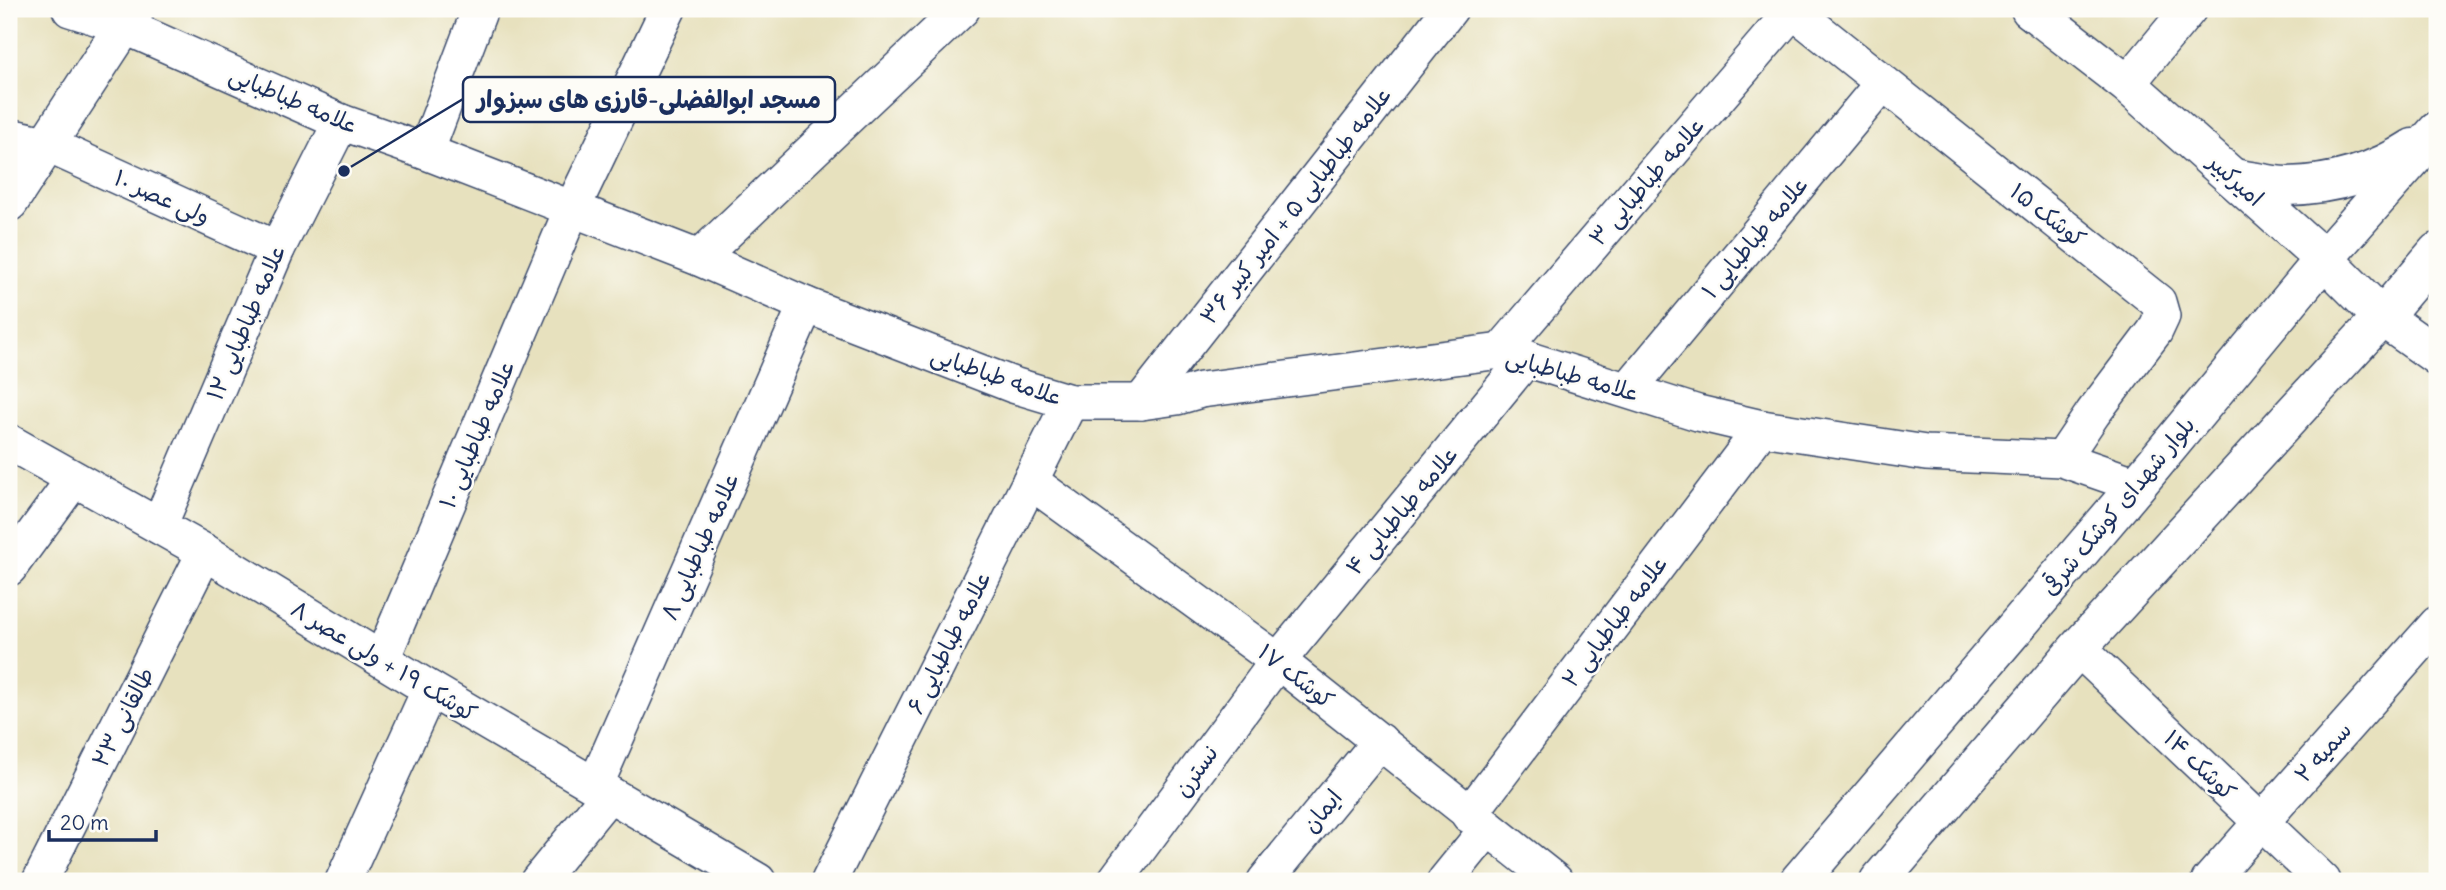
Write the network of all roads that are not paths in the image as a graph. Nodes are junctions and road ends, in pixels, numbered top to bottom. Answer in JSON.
{"nodes":[{"id":1,"x":70,"y":9,"type":"edge"},
{"id":2,"x":480,"y":9,"type":"edge"},
{"id":3,"x":668,"y":9,"type":"edge"},
{"id":4,"x":962,"y":9,"type":"edge"},
{"id":5,"x":1450,"y":9,"type":"edge"},
{"id":6,"x":2030,"y":9,"type":"edge"},
{"id":7,"x":2189,"y":9,"type":"edge"},
{"id":8,"x":1792,"y":10,"type":"edge"},
{"id":9,"x":130,"y":17,"type":"edge"},
{"id":10,"x":1882,"y":84,"type":"junction"},
{"id":11,"x":2127,"y":84,"type":"junction"},
{"id":12,"x":341,"y":122,"type":"junction"},
{"id":13,"x":2436,"y":132,"type":"edge"},
{"id":14,"x":9,"y":136,"type":"edge"},
{"id":15,"x":46,"y":144,"type":"junction"},
{"id":16,"x":426,"y":152,"type":"junction"},
{"id":17,"x":2233,"y":178,"type":"junction"},
{"id":18,"x":9,"y":202,"type":"edge"},
{"id":19,"x":572,"y":209,"type":"junction"},
{"id":20,"x":277,"y":249,"type":"junction"},
{"id":21,"x":2437,"y":252,"type":"edge"},
{"id":22,"x":699,"y":258,"type":"junction"},
{"id":23,"x":2324,"y":259,"type":"junction"},
{"id":24,"x":806,"y":305,"type":"junction"},
{"id":25,"x":2382,"y":317,"type":"junction"},
{"id":26,"x":1514,"y":355,"type":"junction"},
{"id":27,"x":2437,"y":356,"type":"edge"},
{"id":28,"x":1628,"y":390,"type":"junction"},
{"id":29,"x":1070,"y":402,"type":"junction"},
{"id":30,"x":1141,"y":402,"type":"junction"},
{"id":31,"x":1762,"y":428,"type":"junction"},
{"id":32,"x":9,"y":442,"type":"edge"},
{"id":33,"x":2062,"y":458,"type":"junction"},
{"id":34,"x":74,"y":479,"type":"junction"},
{"id":35,"x":1030,"y":481,"type":"junction"},
{"id":36,"x":2137,"y":485,"type":"junction"},
{"id":37,"x":159,"y":526,"type":"junction"},
{"id":38,"x":205,"y":552,"type":"junction"},
{"id":39,"x":9,"y":568,"type":"edge"},
{"id":40,"x":2437,"y":624,"type":"edge"},
{"id":41,"x":2078,"y":648,"type":"junction"},
{"id":42,"x":382,"y":659,"type":"junction"},
{"id":43,"x":1278,"y":661,"type":"junction"},
{"id":44,"x":430,"y":689,"type":"junction"},
{"id":45,"x":1380,"y":741,"type":"junction"},
{"id":46,"x":602,"y":790,"type":"junction"},
{"id":47,"x":1478,"y":821,"type":"junction"},
{"id":48,"x":2260,"y":822,"type":"junction"},
{"id":49,"x":40,"y":881,"type":"edge"},
{"id":50,"x":343,"y":881,"type":"edge"},
{"id":51,"x":538,"y":881,"type":"edge"},
{"id":52,"x":758,"y":881,"type":"edge"},
{"id":53,"x":829,"y":881,"type":"edge"},
{"id":54,"x":1115,"y":881,"type":"edge"},
{"id":55,"x":1265,"y":881,"type":"edge"},
{"id":56,"x":1445,"y":881,"type":"edge"},
{"id":57,"x":1555,"y":881,"type":"edge"},
{"id":58,"x":1800,"y":881,"type":"edge"},
{"id":59,"x":1879,"y":881,"type":"edge"},
{"id":60,"x":2209,"y":881,"type":"edge"},
{"id":61,"x":2323,"y":881,"type":"edge"}],
"edges":[{"from":1,"to":9,"type":"street","name":"علامه طباطبایی"},
{"from":2,"to":16,"type":"street"},
{"from":3,"to":19,"type":"street","name":"علامه طباطبایی ۱۰"},
{"from":4,"to":22,"type":"street"},
{"from":5,"to":30,"type":"street","name":"علامه طباطبایی ۵ + امیر کبیر ۳۶"},
{"from":6,"to":11,"type":"main road","name":"امیرکبیر"},
{"from":7,"to":11,"type":"street"},
{"from":8,"to":10,"type":"street","name":"کوشک ۱۵"},
{"from":8,"to":26,"type":"street","name":"علامه طباطبایی ۳"},
{"from":9,"to":12,"type":"street","name":"علامه طباطبایی"},
{"from":9,"to":15,"type":"main road"},
{"from":10,"to":28,"type":"street","name":"علامه طباطبایی ۱"},
{"from":10,"to":33,"type":"street","name":"کوشک ۱۵"},
{"from":11,"to":17,"type":"main road","name":"امیرکبیر"},
{"from":12,"to":16,"type":"street","name":"علامه طباطبایی"},
{"from":12,"to":20,"type":"street","name":"علامه طباطبایی ۱۲"},
{"from":13,"to":17,"type":"main road"},
{"from":13,"to":23,"type":"main road","name":"بلوار شهدای کوشک شرقی"},
{"from":14,"to":15,"type":"street","name":"ولی عصر ۱۰"},
{"from":15,"to":18,"type":"main road"},
{"from":15,"to":20,"type":"street","name":"ولی عصر ۱۰"},
{"from":16,"to":19,"type":"street","name":"علامه طباطبایی"},
{"from":17,"to":23,"type":"main road","name":"امیرکبیر"},
{"from":19,"to":22,"type":"street","name":"علامه طباطبایی"},
{"from":19,"to":42,"type":"street","name":"علامه طباطبایی ۱۰"},
{"from":20,"to":37,"type":"street","name":"علامه طباطبایی ۱۲"},
{"from":21,"to":25,"type":"main road"},
{"from":22,"to":24,"type":"street","name":"علامه طباطبایی"},
{"from":23,"to":25,"type":"main road","name":"امیرکبیر"},
{"from":23,"to":36,"type":"main road","name":"بلوار شهدای کوشک شرقی"},
{"from":24,"to":29,"type":"street","name":"علامه طباطبایی"},
{"from":24,"to":46,"type":"street","name":"علامه طباطبایی ۸"},
{"from":25,"to":27,"type":"main road","name":"امیرکبیر"},
{"from":25,"to":41,"type":"main road"},
{"from":26,"to":28,"type":"street","name":"علامه طباطبایی"},
{"from":26,"to":30,"type":"street","name":"علامه طباطبایی"},
{"from":26,"to":43,"type":"street","name":"علامه طباطبایی ۴"},
{"from":28,"to":31,"type":"street","name":"علامه طباطبایی"},
{"from":29,"to":30,"type":"street","name":"علامه طباطبایی"},
{"from":29,"to":35,"type":"street","name":"علامه طباطبایی ۶"},
{"from":31,"to":33,"type":"street","name":"علامه طباطبایی"},
{"from":31,"to":47,"type":"street","name":"علامه طباطبایی ۲"},
{"from":32,"to":34,"type":"street","name":"کوشک ۱۹ + ولی عصر ۸"},
{"from":33,"to":36,"type":"street","name":"علامه طباطبایی"},
{"from":34,"to":37,"type":"street","name":"کوشک ۱۹ + ولی عصر ۸"},
{"from":34,"to":39,"type":"street"},
{"from":35,"to":43,"type":"street","name":"کوشک ۱۷"},
{"from":35,"to":53,"type":"street","name":"علامه طباطبایی ۶"},
{"from":36,"to":58,"type":"main road","name":"بلوار شهدای کوشک شرقی"},
{"from":37,"to":38,"type":"street","name":"کوشک ۱۹ + ولی عصر ۸"},
{"from":38,"to":42,"type":"street","name":"کوشک ۱۹ + ولی عصر ۸"},
{"from":38,"to":49,"type":"street","name":"طالقانی ۲۳"},
{"from":40,"to":48,"type":"street","name":"سمیه ۲"},
{"from":41,"to":48,"type":"street","name":"کوشک ۱۴"},
{"from":41,"to":59,"type":"main road"},
{"from":42,"to":44,"type":"street","name":"کوشک ۱۹ + ولی عصر ۸"},
{"from":43,"to":45,"type":"street","name":"کوشک ۱۷"},
{"from":43,"to":54,"type":"street","name":"نسترن"},
{"from":44,"to":46,"type":"street","name":"کوشک ۱۹ + ولی عصر ۸"},
{"from":44,"to":50,"type":"street"},
{"from":45,"to":47,"type":"street","name":"کوشک ۱۷"},
{"from":45,"to":55,"type":"street","name":"ایمان"},
{"from":46,"to":51,"type":"street","name":"علامه طباطبایی ۸"},
{"from":46,"to":52,"type":"street","name":"کوشک ۱۹ + ولی عصر ۸"},
{"from":47,"to":56,"type":"street","name":"علامه طباطبایی ۲"},
{"from":47,"to":57,"type":"street","name":"کوشک ۱۷"},
{"from":48,"to":60,"type":"street","name":"سمیه ۲"},
{"from":48,"to":61,"type":"street","name":"کوشک ۱۴"}]}
